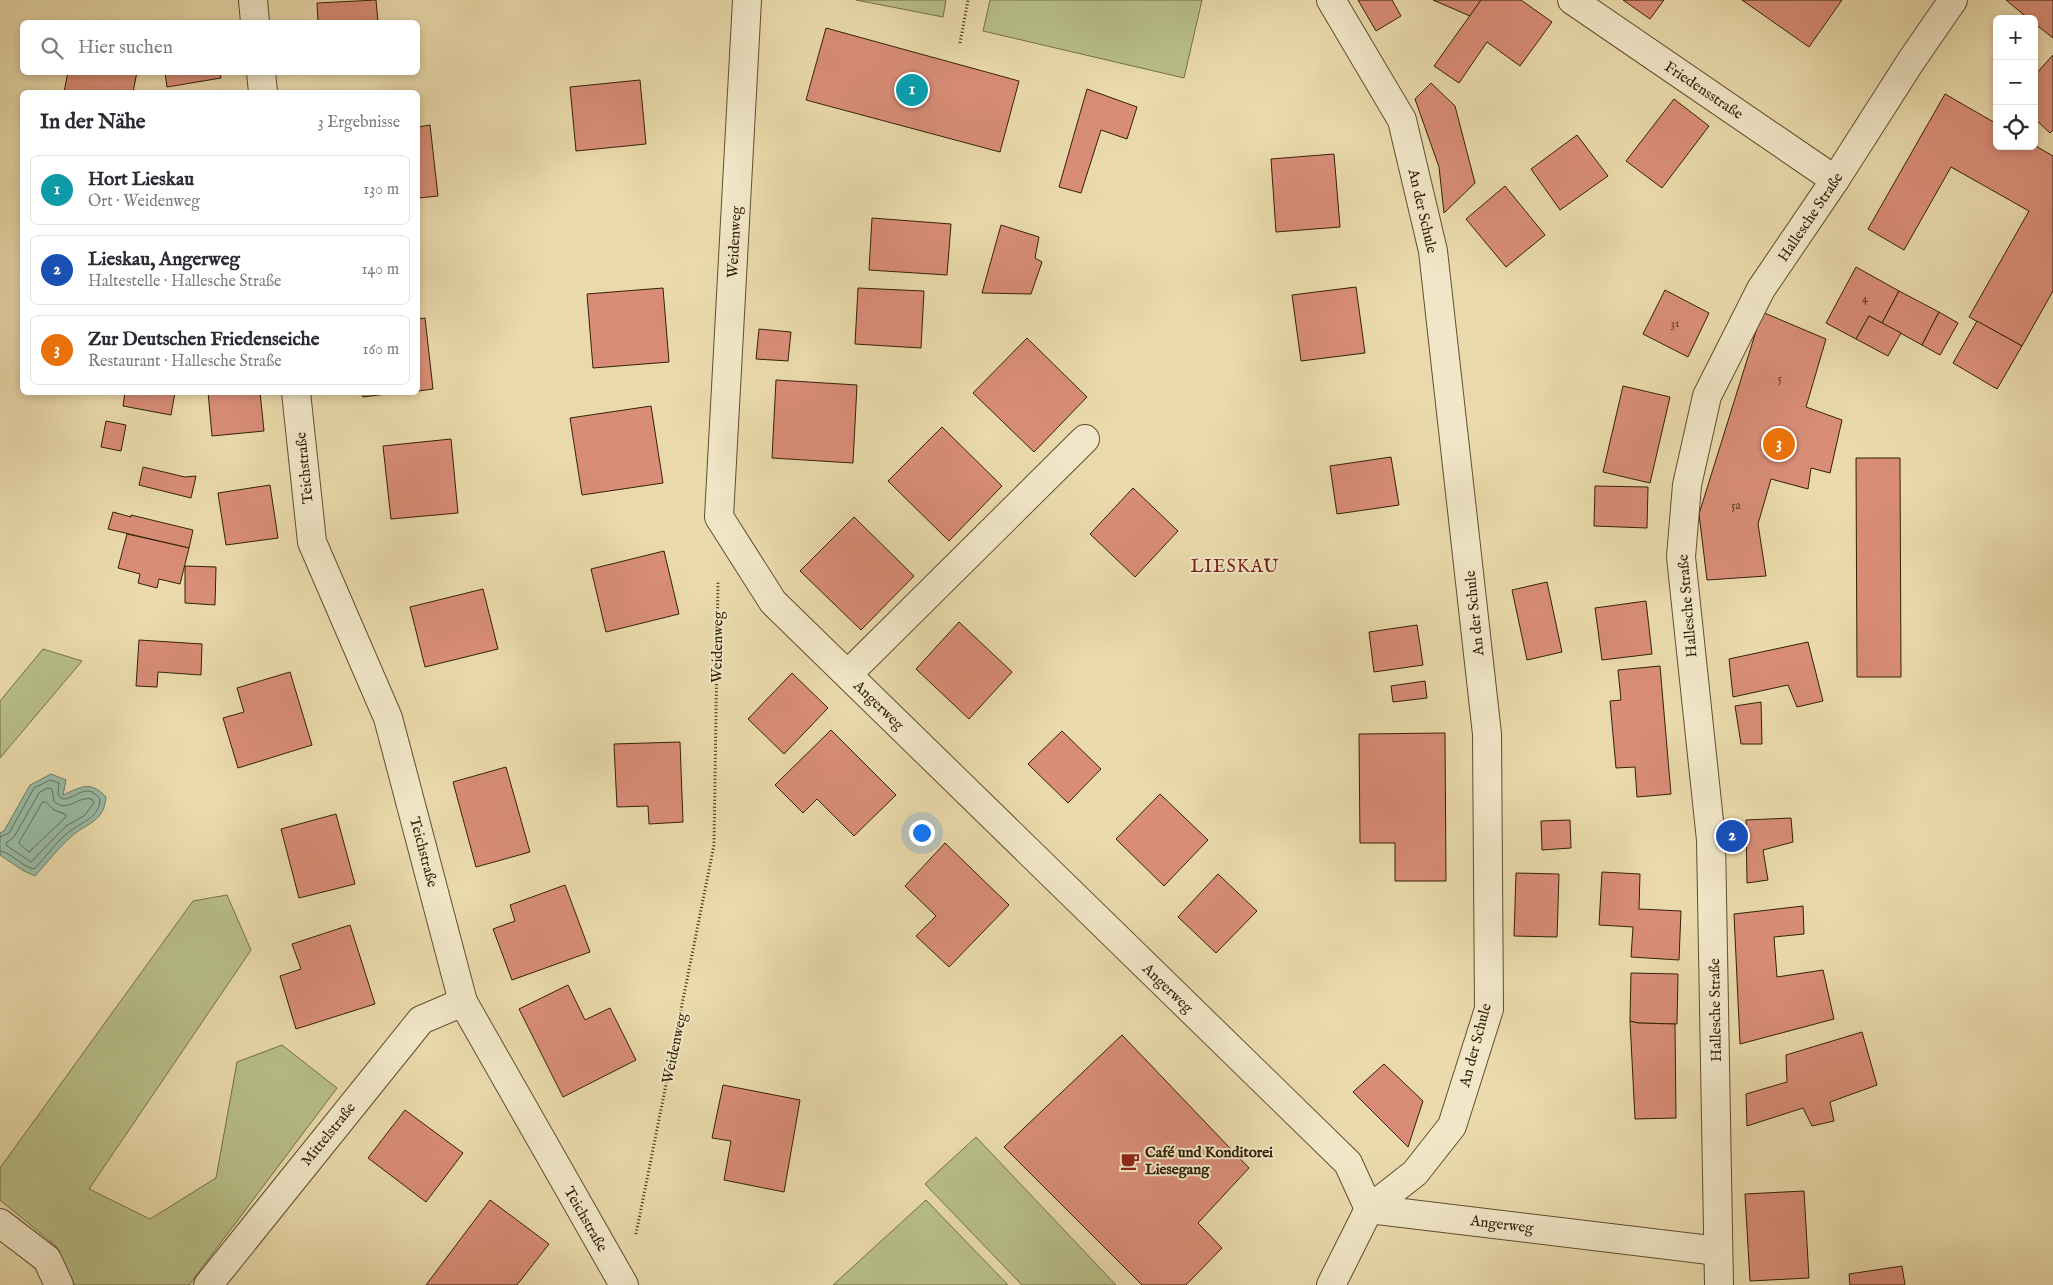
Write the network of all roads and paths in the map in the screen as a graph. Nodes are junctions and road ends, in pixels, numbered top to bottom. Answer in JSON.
{"nodes":[{"id":1,"x":253,"y":0,"type":"edge"},
{"id":2,"x":747,"y":0,"type":"edge"},
{"id":3,"x":968,"y":0,"type":"edge"},
{"id":4,"x":1331,"y":0,"type":"edge"},
{"id":5,"x":1572,"y":0,"type":"edge"},
{"id":6,"x":1953,"y":0,"type":"edge"},
{"id":7,"x":255,"y":20,"type":"edge"},
{"id":8,"x":960,"y":43,"type":"dead end"},
{"id":9,"x":261,"y":75,"type":"edge"},
{"id":10,"x":263,"y":90,"type":"edge"},
{"id":11,"x":1835,"y":180,"type":"junction"},
{"id":12,"x":296,"y":395,"type":"edge"},
{"id":13,"x":1085,"y":439,"type":"dead end"},
{"id":14,"x":719,"y":518,"type":"joint"},
{"id":15,"x":718,"y":577,"type":"dead end"},
{"id":16,"x":848,"y":674,"type":"junction"},
{"id":17,"x":463,"y":1002,"type":"junction"},
{"id":18,"x":1369,"y":1209,"type":"junction"},
{"id":19,"x":0,"y":1223,"type":"edge"},
{"id":20,"x":635,"y":1236,"type":"dead end"},
{"id":21,"x":1718,"y":1251,"type":"junction"},
{"id":22,"x":59,"y":1285,"type":"edge"},
{"id":23,"x":208,"y":1285,"type":"edge"},
{"id":24,"x":624,"y":1285,"type":"edge"},
{"id":25,"x":1331,"y":1285,"type":"edge"},
{"id":26,"x":1719,"y":1285,"type":"edge"}],
"edges":[{"from":1,"to":7,"type":"street"},
{"from":2,"to":14,"type":"street","name":"Weidenweg"},
{"from":3,"to":8,"type":"path"},
{"from":4,"to":18,"type":"street","name":"An der Schule"},
{"from":5,"to":11,"type":"street","name":"Friedensstraße"},
{"from":6,"to":11,"type":"street","name":"Hallesche Straße"},
{"from":9,"to":10,"type":"street"},
{"from":11,"to":21,"type":"street","name":"Hallesche Straße"},
{"from":12,"to":17,"type":"street","name":"Teichstraße"},
{"from":13,"to":16,"type":"street"},
{"from":14,"to":16,"type":"street","name":"Angerweg"},
{"from":15,"to":20,"type":"path","name":"Weidenweg"},
{"from":16,"to":18,"type":"street","name":"Angerweg"},
{"from":17,"to":23,"type":"street","name":"Mittelstraße"},
{"from":17,"to":24,"type":"street","name":"Teichstraße"},
{"from":18,"to":21,"type":"street","name":"Angerweg"},
{"from":18,"to":25,"type":"street"},
{"from":19,"to":22,"type":"street"},
{"from":21,"to":26,"type":"street","name":"Hallesche Straße"}]}
